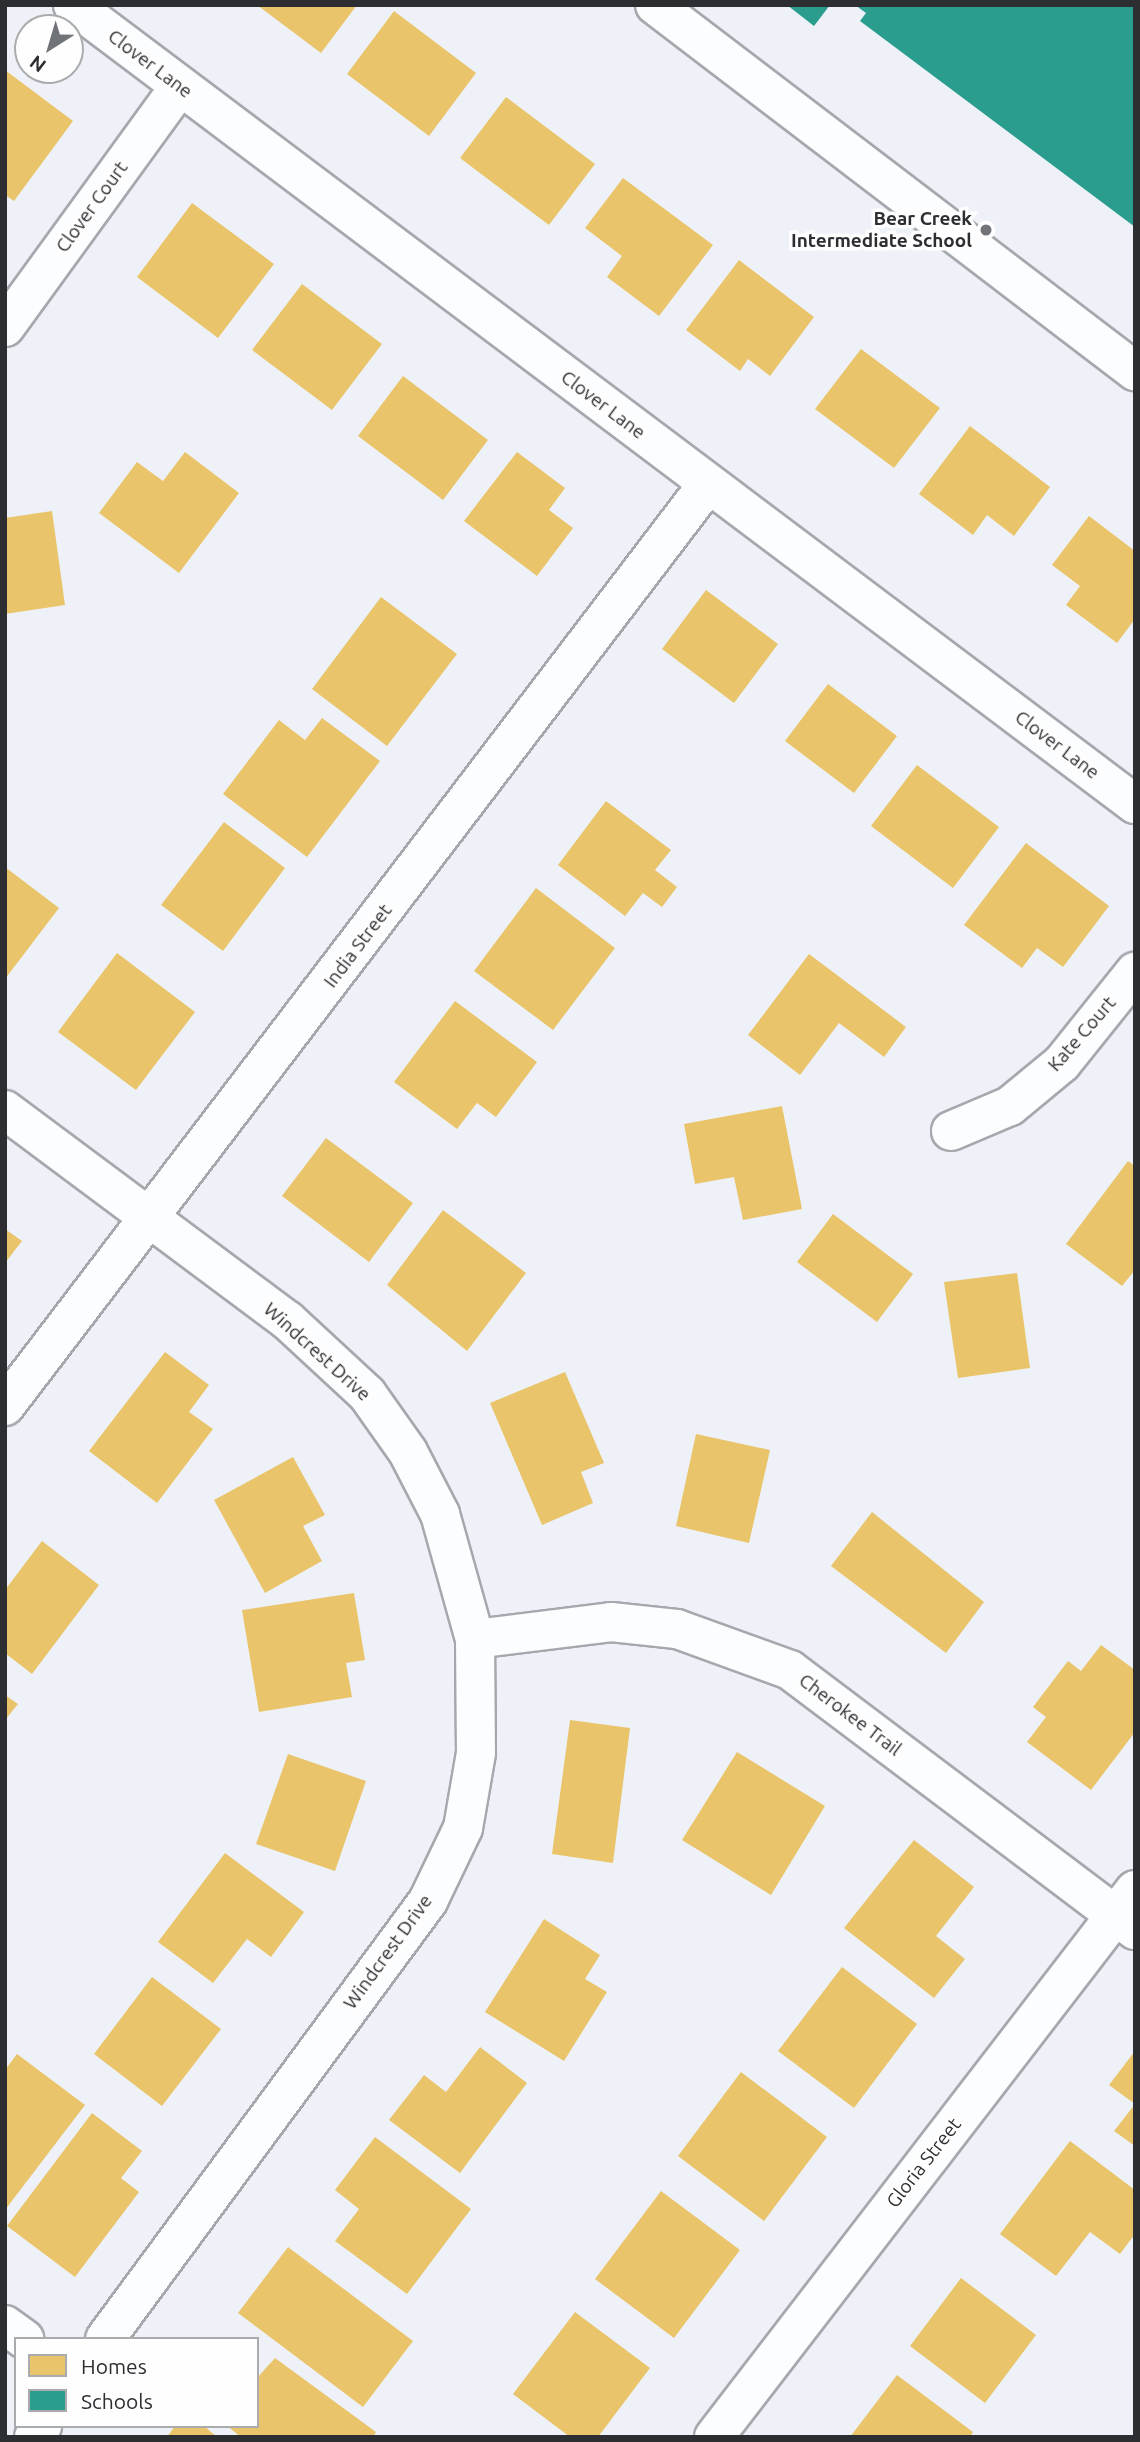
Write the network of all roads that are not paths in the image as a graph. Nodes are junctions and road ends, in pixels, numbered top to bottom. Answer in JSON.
{"nodes":[{"id":1,"x":73,"y":5,"type":"edge"},
{"id":2,"x":655,"y":5,"type":"edge"},
{"id":3,"x":180,"y":86,"type":"junction"},
{"id":4,"x":5,"y":327,"type":"edge"},
{"id":5,"x":1135,"y":371,"type":"edge"},
{"id":6,"x":708,"y":484,"type":"junction"},
{"id":7,"x":1135,"y":804,"type":"edge"},
{"id":8,"x":1135,"y":972,"type":"edge"},
{"id":9,"x":5,"y":1110,"type":"edge"},
{"id":10,"x":951,"y":1131,"type":"dead end"},
{"id":11,"x":150,"y":1219,"type":"junction"},
{"id":12,"x":5,"y":1406,"type":"edge"},
{"id":13,"x":475,"y":1639,"type":"junction"},
{"id":14,"x":1128,"y":1912,"type":"edge"},
{"id":15,"x":5,"y":2325,"type":"edge"},
{"id":16,"x":21,"y":2337,"type":"edge"},
{"id":17,"x":106,"y":2337,"type":"edge"},
{"id":18,"x":714,"y":2437,"type":"edge"}],
"edges":[{"from":1,"to":3,"type":"street","name":"Clover Lane"},
{"from":2,"to":5,"type":"street"},
{"from":3,"to":4,"type":"street","name":"Clover Court"},
{"from":3,"to":6,"type":"street","name":"Clover Lane"},
{"from":6,"to":7,"type":"street","name":"Clover Lane"},
{"from":6,"to":11,"type":"street","name":"India Street"},
{"from":8,"to":10,"type":"street","name":"Kate Court"},
{"from":9,"to":11,"type":"street","name":"Windcrest Drive"},
{"from":11,"to":12,"type":"street","name":"India Street"},
{"from":11,"to":13,"type":"street","name":"Windcrest Drive"},
{"from":13,"to":14,"type":"street","name":"Cherokee Trail"},
{"from":13,"to":17,"type":"street","name":"Windcrest Drive"},
{"from":14,"to":18,"type":"street","name":"Gloria Street"},
{"from":15,"to":16,"type":"street"}]}
